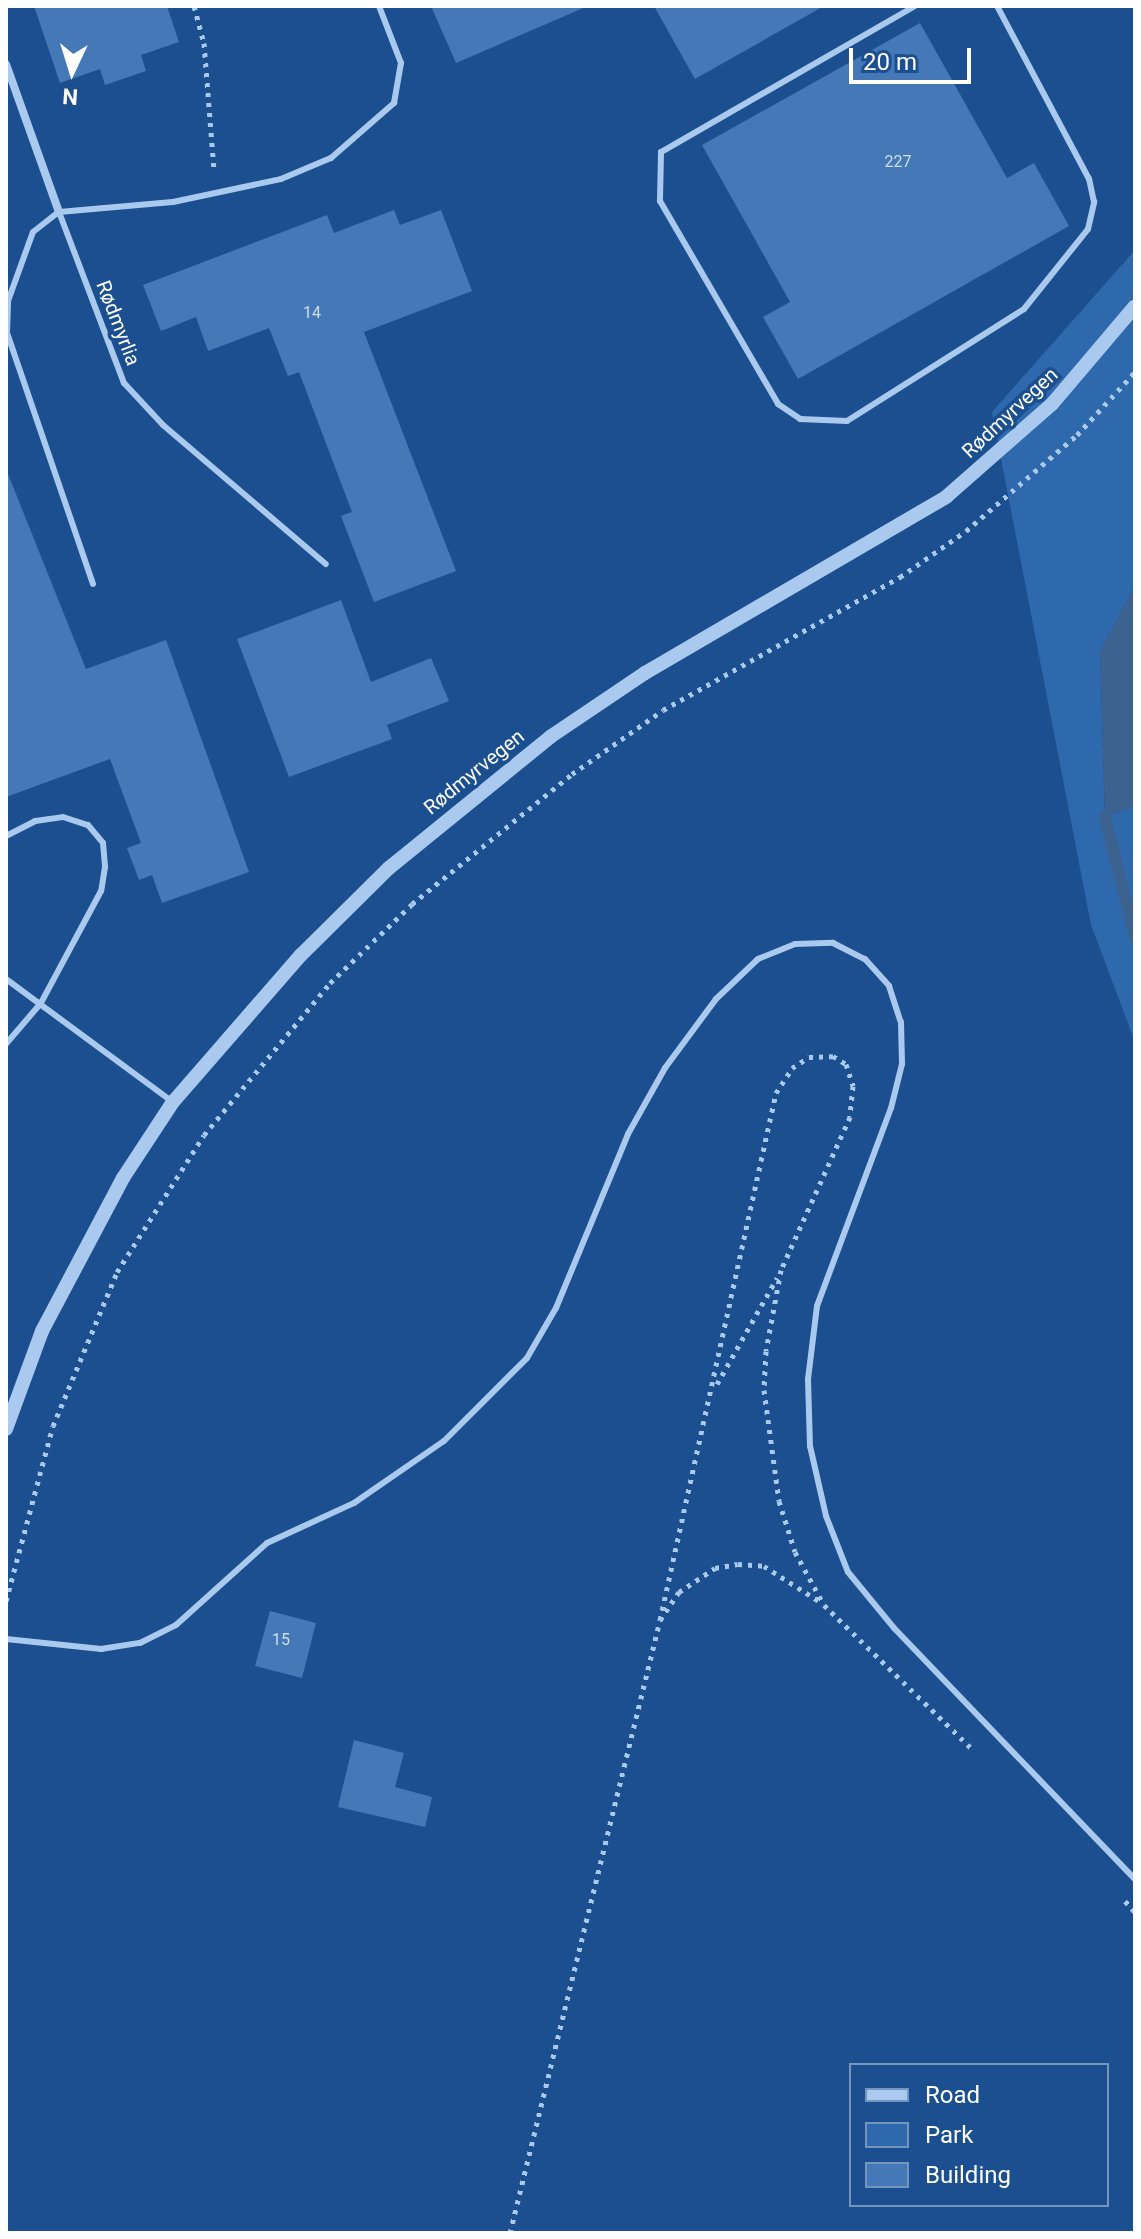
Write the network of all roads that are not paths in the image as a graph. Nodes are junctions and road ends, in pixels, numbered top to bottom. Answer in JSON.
{"nodes":[{"id":1,"x":379,"y":6,"type":"edge"},
{"id":2,"x":915,"y":6,"type":"edge"},
{"id":3,"x":997,"y":6,"type":"edge"},
{"id":4,"x":6,"y":64,"type":"edge"},
{"id":5,"x":59,"y":212,"type":"junction"},
{"id":6,"x":1135,"y":306,"type":"edge"},
{"id":7,"x":326,"y":564,"type":"dead end"},
{"id":8,"x":93,"y":584,"type":"dead end"},
{"id":9,"x":6,"y":836,"type":"edge"},
{"id":10,"x":6,"y":979,"type":"edge"},
{"id":11,"x":41,"y":1003,"type":"junction"},
{"id":12,"x":6,"y":1044,"type":"edge"},
{"id":13,"x":173,"y":1102,"type":"junction"},
{"id":14,"x":6,"y":1429,"type":"edge"},
{"id":15,"x":6,"y":1639,"type":"edge"},
{"id":16,"x":1135,"y":1879,"type":"edge"}],
"edges":[{"from":1,"to":5,"type":"lane"},
{"from":2,"to":3,"type":"lane"},
{"from":4,"to":5,"type":"street","name":"Rødmyrlia"},
{"from":5,"to":7,"type":"lane","name":"Rødmyrlia"},
{"from":5,"to":8,"type":"lane"},
{"from":6,"to":13,"type":"street","name":"Rødmyrvegen"},
{"from":9,"to":11,"type":"lane"},
{"from":10,"to":11,"type":"lane"},
{"from":11,"to":12,"type":"lane"},
{"from":11,"to":13,"type":"lane"},
{"from":13,"to":14,"type":"street","name":"Rødmyrvegen"},
{"from":15,"to":16,"type":"lane"}]}
